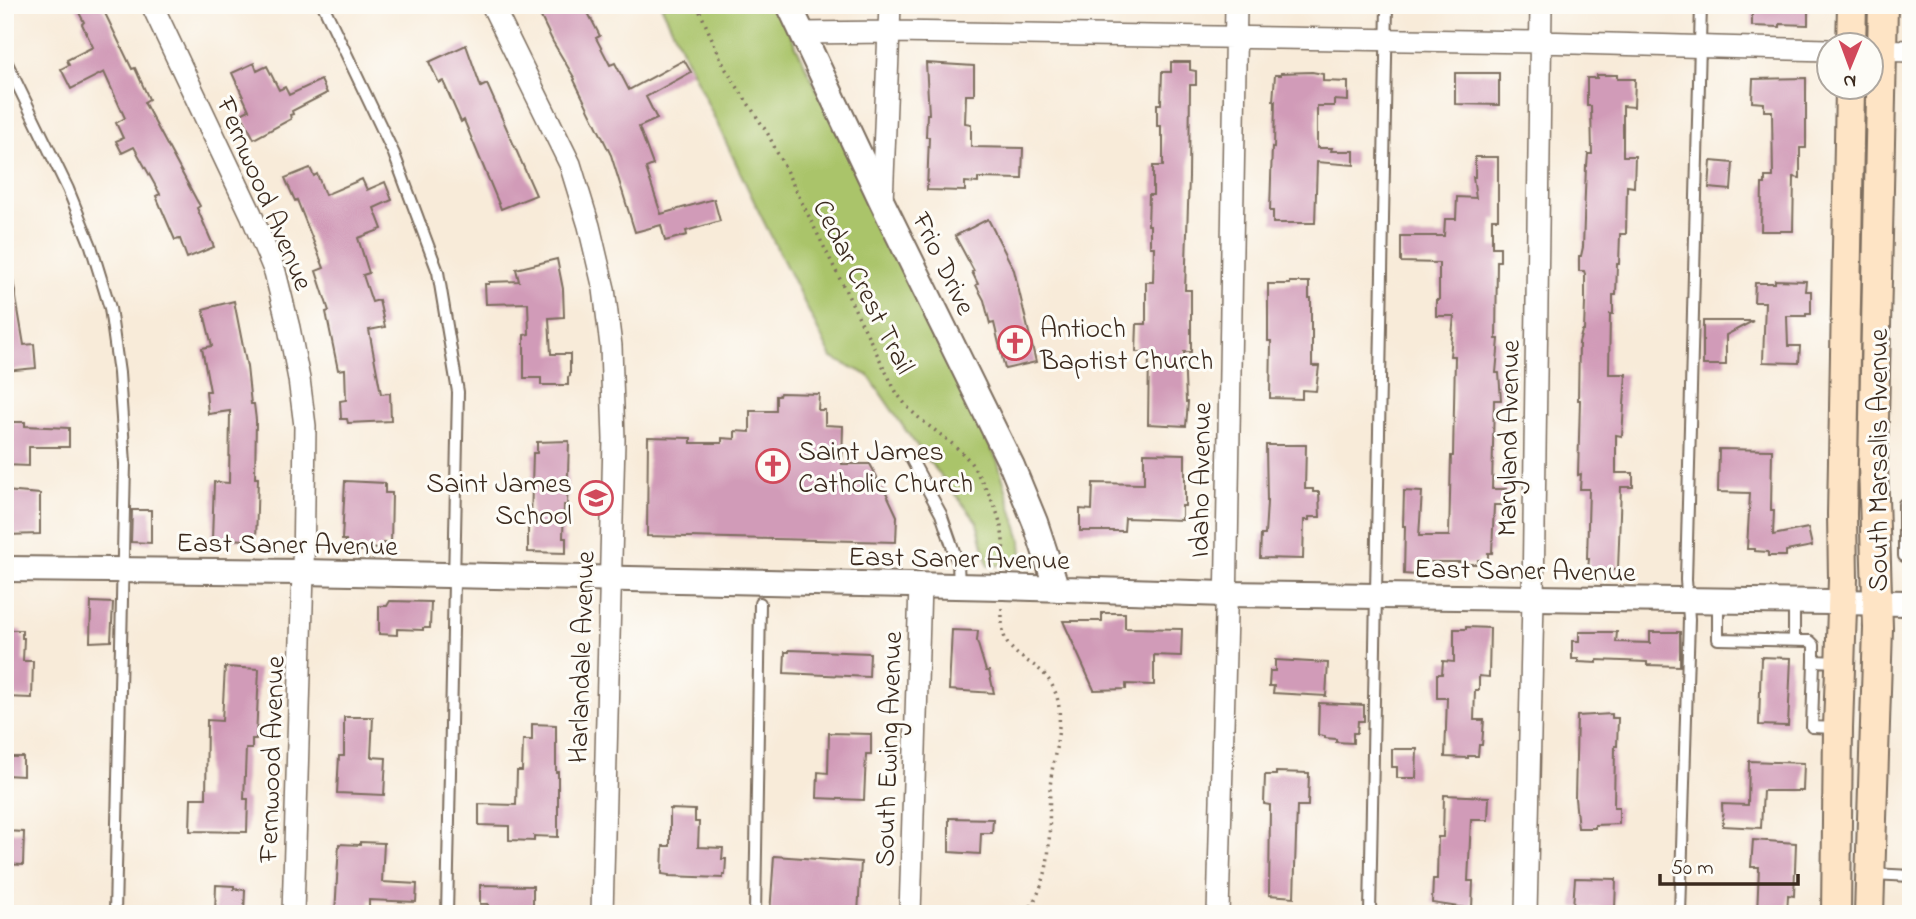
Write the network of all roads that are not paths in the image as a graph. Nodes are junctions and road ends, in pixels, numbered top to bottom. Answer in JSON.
{"nodes":[{"id":1,"x":152,"y":5,"type":"edge"},
{"id":2,"x":323,"y":5,"type":"edge"},
{"id":3,"x":492,"y":5,"type":"edge"},
{"id":4,"x":789,"y":5,"type":"edge"},
{"id":5,"x":891,"y":5,"type":"edge"},
{"id":6,"x":1237,"y":5,"type":"edge"},
{"id":7,"x":1387,"y":5,"type":"edge"},
{"id":8,"x":1541,"y":5,"type":"edge"},
{"id":9,"x":1701,"y":5,"type":"edge"},
{"id":10,"x":1852,"y":5,"type":"edge"},
{"id":11,"x":1883,"y":5,"type":"edge"},
{"id":12,"x":890,"y":32,"type":"junction"},
{"id":13,"x":1851,"y":32,"type":"edge"},
{"id":14,"x":1879,"y":32,"type":"edge"},
{"id":15,"x":802,"y":33,"type":"junction"},
{"id":16,"x":1236,"y":39,"type":"junction"},
{"id":17,"x":1386,"y":40,"type":"junction"},
{"id":18,"x":1539,"y":42,"type":"junction"},
{"id":19,"x":1700,"y":46,"type":"junction"},
{"id":20,"x":1814,"y":50,"type":"edge"},
{"id":21,"x":1884,"y":51,"type":"edge"},
{"id":22,"x":1911,"y":51,"type":"edge"},
{"id":23,"x":5,"y":59,"type":"edge"},
{"id":24,"x":1850,"y":102,"type":"edge"},
{"id":25,"x":1876,"y":102,"type":"edge"},
{"id":26,"x":882,"y":202,"type":"junction"},
{"id":27,"x":909,"y":455,"type":"dead end"},
{"id":28,"x":1894,"y":504,"type":"edge"},
{"id":29,"x":1877,"y":556,"type":"junction"},
{"id":30,"x":1908,"y":557,"type":"edge"},
{"id":31,"x":5,"y":569,"type":"edge"},
{"id":32,"x":123,"y":570,"type":"junction"},
{"id":33,"x":303,"y":572,"type":"junction"},
{"id":34,"x":454,"y":576,"type":"junction"},
{"id":35,"x":610,"y":579,"type":"junction"},
{"id":36,"x":920,"y":585,"type":"junction"},
{"id":37,"x":959,"y":587,"type":"junction"},
{"id":38,"x":1057,"y":589,"type":"junction"},
{"id":39,"x":1225,"y":594,"type":"junction"},
{"id":40,"x":1376,"y":596,"type":"junction"},
{"id":41,"x":1533,"y":599,"type":"junction"},
{"id":42,"x":1687,"y":601,"type":"junction"},
{"id":43,"x":1718,"y":601,"type":"junction"},
{"id":44,"x":1794,"y":602,"type":"junction"},
{"id":45,"x":760,"y":603,"type":"dead end"},
{"id":46,"x":1842,"y":603,"type":"junction"},
{"id":47,"x":1877,"y":603,"type":"junction"},
{"id":48,"x":1911,"y":603,"type":"edge"},
{"id":49,"x":1794,"y":640,"type":"junction"},
{"id":50,"x":1827,"y":662,"type":"junction"},
{"id":51,"x":1870,"y":874,"type":"junction"},
{"id":52,"x":1911,"y":876,"type":"edge"},
{"id":53,"x":115,"y":914,"type":"edge"},
{"id":54,"x":293,"y":914,"type":"edge"},
{"id":55,"x":447,"y":914,"type":"edge"},
{"id":56,"x":602,"y":914,"type":"edge"},
{"id":57,"x":755,"y":914,"type":"edge"},
{"id":58,"x":910,"y":914,"type":"edge"},
{"id":59,"x":1218,"y":914,"type":"edge"},
{"id":60,"x":1370,"y":914,"type":"edge"},
{"id":61,"x":1526,"y":914,"type":"edge"},
{"id":62,"x":1680,"y":914,"type":"edge"},
{"id":63,"x":1836,"y":914,"type":"edge"},
{"id":64,"x":1869,"y":914,"type":"edge"}],
"edges":[{"from":1,"to":33,"type":"street","name":"Fernwood Avenue"},
{"from":2,"to":34,"type":"lane"},
{"from":3,"to":35,"type":"street","name":"Harlandale Avenue"},
{"from":4,"to":15,"type":"street","name":"Frio Drive"},
{"from":5,"to":12,"type":"street"},
{"from":6,"to":16,"type":"street","name":"Idaho Avenue"},
{"from":7,"to":17,"type":"lane"},
{"from":8,"to":18,"type":"street","name":"Maryland Avenue"},
{"from":9,"to":19,"type":"lane"},
{"from":10,"to":13,"type":"main road"},
{"from":11,"to":14,"type":"main road","name":"South Marsalis Avenue"},
{"from":12,"to":15,"type":"street"},
{"from":12,"to":16,"type":"street"},
{"from":12,"to":26,"type":"street"},
{"from":15,"to":26,"type":"street","name":"Frio Drive"},
{"from":16,"to":17,"type":"street"},
{"from":16,"to":39,"type":"street","name":"Idaho Avenue"},
{"from":17,"to":18,"type":"street"},
{"from":17,"to":40,"type":"lane"},
{"from":18,"to":19,"type":"street"},
{"from":18,"to":41,"type":"street","name":"Maryland Avenue"},
{"from":19,"to":20,"type":"street"},
{"from":19,"to":42,"type":"lane"},
{"from":21,"to":22,"type":"street"},
{"from":23,"to":32,"type":"lane"},
{"from":24,"to":46,"type":"main road","name":"South Marsalis Avenue"},
{"from":25,"to":28,"type":"main road","name":"South Marsalis Avenue"},
{"from":26,"to":38,"type":"street","name":"Frio Drive"},
{"from":27,"to":37,"type":"lane"},
{"from":28,"to":29,"type":"main road","name":"South Marsalis Avenue"},
{"from":28,"to":30,"type":"lane"},
{"from":29,"to":30,"type":"lane"},
{"from":29,"to":47,"type":"main road","name":"South Marsalis Avenue"},
{"from":31,"to":32,"type":"street","name":"East Saner Avenue"},
{"from":32,"to":33,"type":"street","name":"East Saner Avenue"},
{"from":32,"to":53,"type":"lane"},
{"from":33,"to":34,"type":"street","name":"East Saner Avenue"},
{"from":33,"to":54,"type":"street","name":"Fernwood Avenue"},
{"from":34,"to":35,"type":"street","name":"East Saner Avenue"},
{"from":34,"to":55,"type":"lane"},
{"from":35,"to":36,"type":"street","name":"East Saner Avenue"},
{"from":35,"to":56,"type":"street","name":"Harlandale Avenue"},
{"from":36,"to":37,"type":"street","name":"East Saner Avenue"},
{"from":36,"to":58,"type":"street","name":"South Ewing Avenue"},
{"from":37,"to":38,"type":"street","name":"East Saner Avenue"},
{"from":38,"to":39,"type":"street","name":"East Saner Avenue"},
{"from":39,"to":40,"type":"street","name":"East Saner Avenue"},
{"from":39,"to":59,"type":"street","name":"Idaho Avenue"},
{"from":40,"to":41,"type":"street","name":"East Saner Avenue"},
{"from":40,"to":60,"type":"lane"},
{"from":41,"to":42,"type":"street","name":"East Saner Avenue"},
{"from":41,"to":61,"type":"street","name":"Maryland Avenue"},
{"from":42,"to":43,"type":"street","name":"East Saner Avenue"},
{"from":42,"to":62,"type":"lane"},
{"from":43,"to":44,"type":"street","name":"East Saner Avenue"},
{"from":43,"to":49,"type":"lane"},
{"from":44,"to":46,"type":"street","name":"East Saner Avenue"},
{"from":44,"to":49,"type":"lane"},
{"from":45,"to":57,"type":"lane"},
{"from":46,"to":47,"type":"street","name":"East Saner Avenue"},
{"from":46,"to":50,"type":"main road","name":"South Marsalis Avenue"},
{"from":47,"to":48,"type":"street","name":"East Saner Avenue"},
{"from":47,"to":51,"type":"main road","name":"South Marsalis Avenue"},
{"from":49,"to":50,"type":"lane"},
{"from":50,"to":63,"type":"main road","name":"South Marsalis Avenue"},
{"from":51,"to":52,"type":"lane"},
{"from":51,"to":64,"type":"main road","name":"South Marsalis Avenue"}]}
